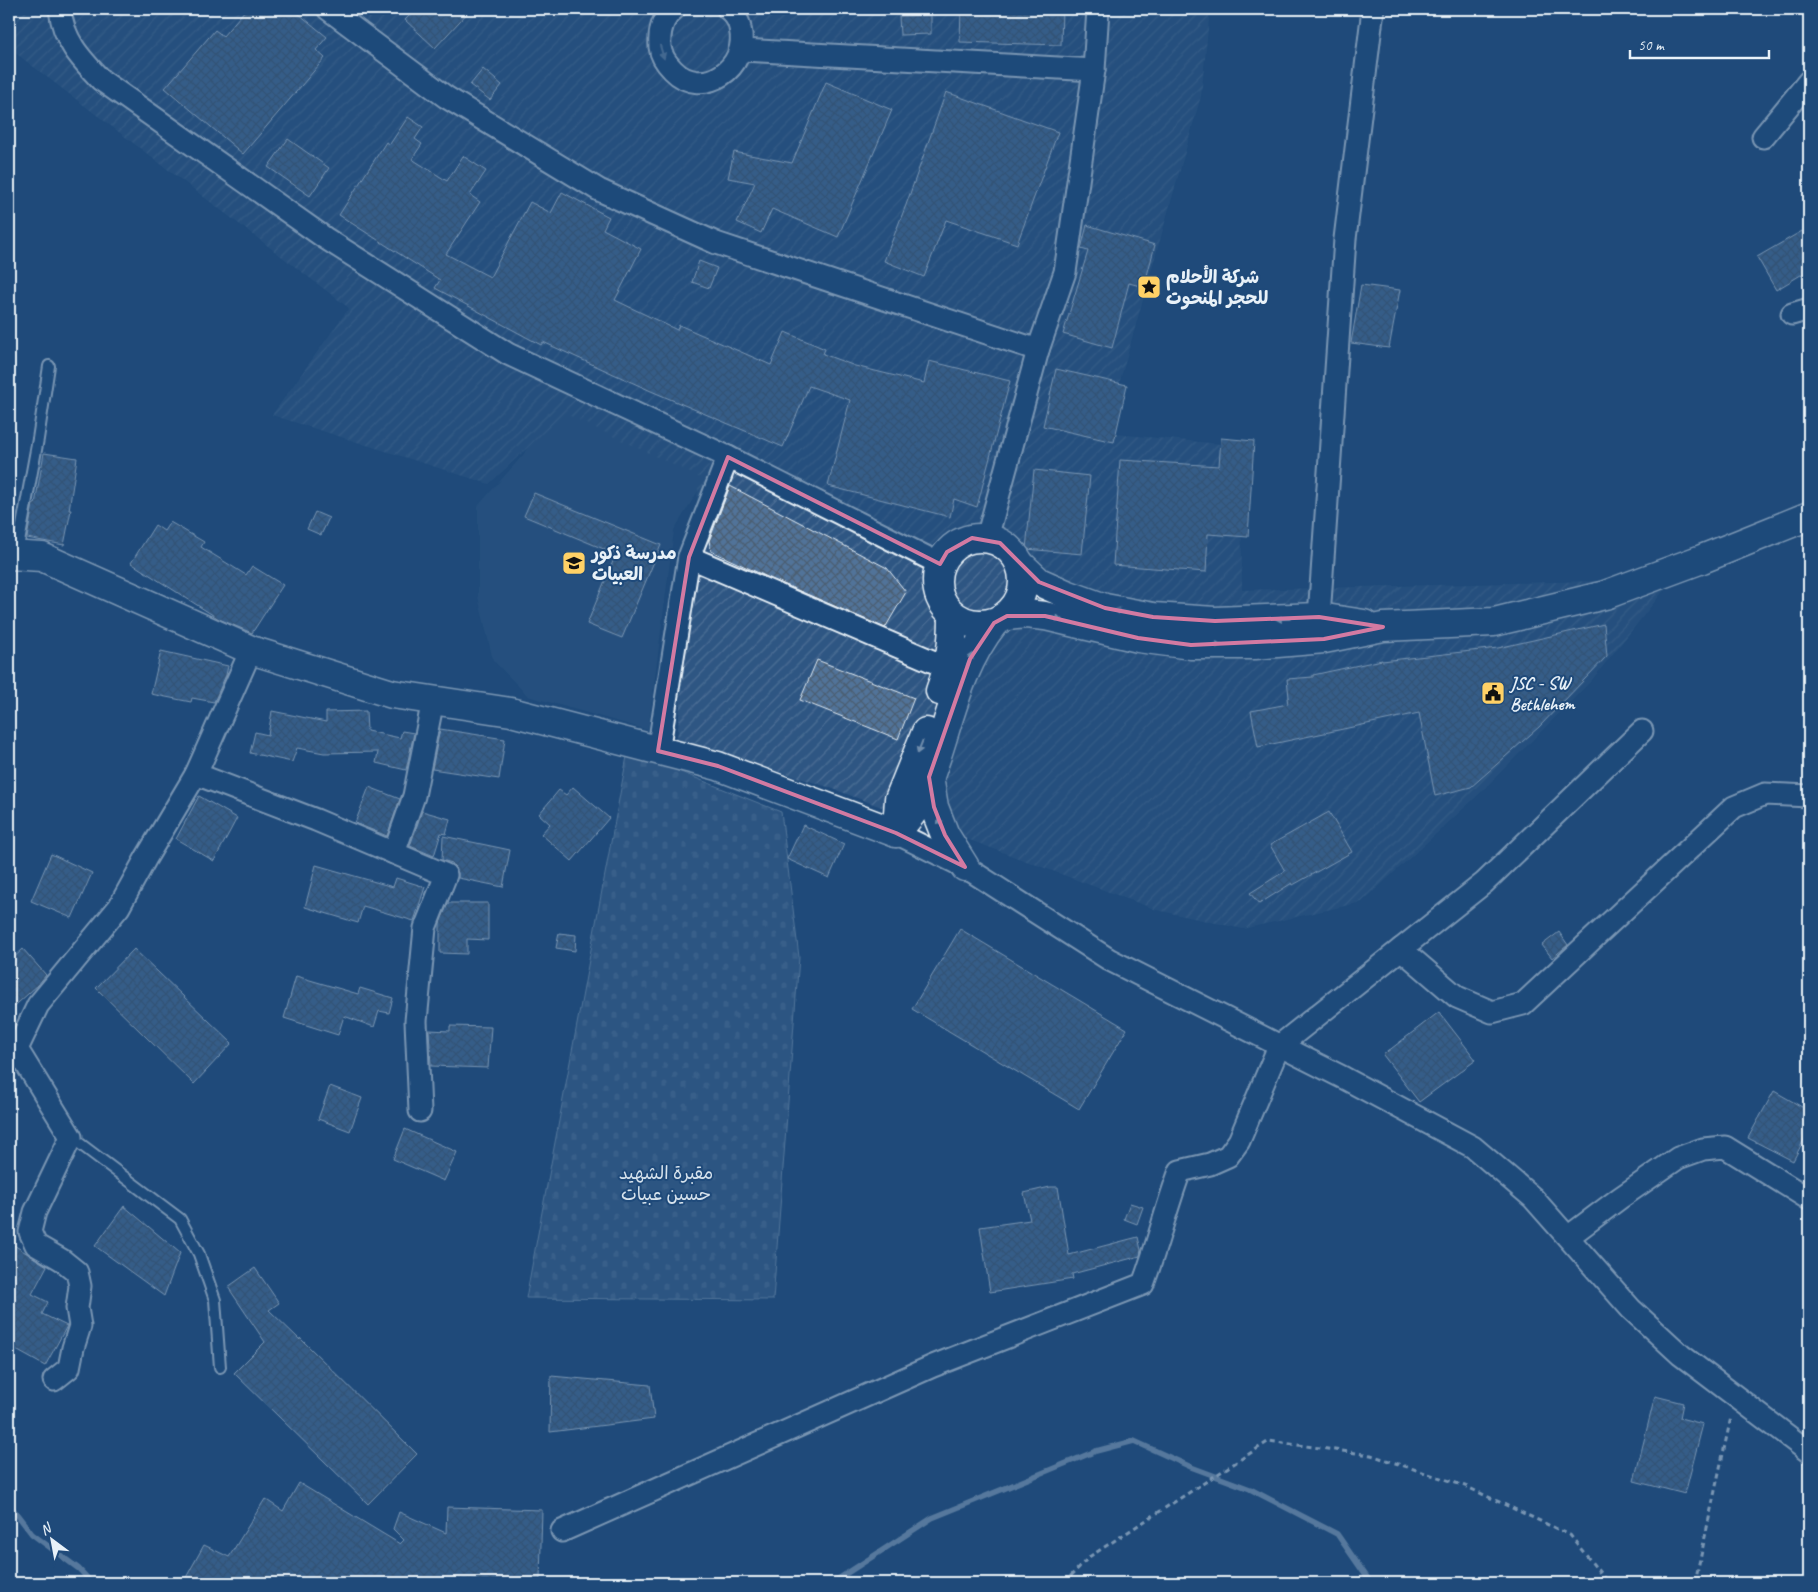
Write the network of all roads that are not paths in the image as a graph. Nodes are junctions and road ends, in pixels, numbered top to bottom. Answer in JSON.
{"nodes":[{"id":1,"x":60,"y":9,"type":"edge"},
{"id":2,"x":328,"y":9,"type":"edge"},
{"id":3,"x":674,"y":9,"type":"edge"},
{"id":4,"x":728,"y":9,"type":"edge"},
{"id":5,"x":1098,"y":9,"type":"edge"},
{"id":6,"x":1373,"y":9,"type":"edge"},
{"id":7,"x":742,"y":50,"type":"junction"},
{"id":8,"x":1094,"y":70,"type":"junction"},
{"id":9,"x":1809,"y":81,"type":"edge"},
{"id":10,"x":1763,"y":137,"type":"dead end"},
{"id":11,"x":1038,"y":350,"type":"junction"},
{"id":12,"x":49,"y":366,"type":"dead end"},
{"id":13,"x":728,"y":457,"type":"junction"},
{"id":14,"x":1809,"y":516,"type":"edge"},
{"id":15,"x":987,"y":538,"type":"junction"},
{"id":16,"x":13,"y":554,"type":"edge"},
{"id":17,"x":689,"y":557,"type":"junction"},
{"id":18,"x":940,"y":564,"type":"junction"},
{"id":19,"x":1020,"y":564,"type":"junction"},
{"id":20,"x":953,"y":616,"type":"junction"},
{"id":21,"x":1319,"y":617,"type":"junction"},
{"id":22,"x":1000,"y":619,"type":"junction"},
{"id":23,"x":1383,"y":627,"type":"junction"},
{"id":24,"x":251,"y":650,"type":"junction"},
{"id":25,"x":948,"y":668,"type":"junction"},
{"id":26,"x":433,"y":700,"type":"junction"},
{"id":27,"x":1642,"y":731,"type":"dead end"},
{"id":28,"x":658,"y":751,"type":"junction"},
{"id":29,"x":196,"y":774,"type":"junction"},
{"id":30,"x":929,"y":777,"type":"junction"},
{"id":31,"x":1809,"y":796,"type":"edge"},
{"id":32,"x":896,"y":832,"type":"junction"},
{"id":33,"x":394,"y":853,"type":"junction"},
{"id":34,"x":965,"y":866,"type":"junction"},
{"id":35,"x":1401,"y":949,"type":"junction"},
{"id":36,"x":1280,"y":1046,"type":"junction"},
{"id":37,"x":420,"y":1111,"type":"dead end"},
{"id":38,"x":71,"y":1137,"type":"junction"},
{"id":39,"x":1809,"y":1199,"type":"edge"},
{"id":40,"x":1568,"y":1237,"type":"junction"},
{"id":41,"x":220,"y":1367,"type":"dead end"},
{"id":42,"x":54,"y":1380,"type":"dead end"},
{"id":43,"x":1809,"y":1451,"type":"edge"},
{"id":44,"x":562,"y":1531,"type":"dead end"}],
"edges":[{"from":1,"to":13,"type":"street"},
{"from":2,"to":11,"type":"street"},
{"from":3,"to":7,"type":"street","one_way":true},
{"from":4,"to":7,"type":"street"},
{"from":5,"to":8,"type":"street"},
{"from":6,"to":21,"type":"street"},
{"from":7,"to":8,"type":"street"},
{"from":8,"to":11,"type":"street"},
{"from":9,"to":10,"type":"street"},
{"from":11,"to":15,"type":"street"},
{"from":12,"to":16,"type":"lane"},
{"from":13,"to":17,"type":"street"},
{"from":13,"to":18,"type":"street"},
{"from":14,"to":23,"type":"street"},
{"from":15,"to":18,"type":"street"},
{"from":15,"to":19,"type":"street"},
{"from":16,"to":24,"type":"street"},
{"from":17,"to":25,"type":"street"},
{"from":17,"to":28,"type":"street"},
{"from":18,"to":20,"type":"street"},
{"from":21,"to":19,"type":"street","one_way":true},
{"from":19,"to":22,"type":"street"},
{"from":20,"to":22,"type":"street"},
{"from":20,"to":25,"type":"street"},
{"from":21,"to":23,"type":"street"},
{"from":22,"to":23,"type":"street","one_way":true},
{"from":30,"to":22,"type":"street","one_way":true},
{"from":24,"to":26,"type":"street"},
{"from":24,"to":29,"type":"street"},
{"from":25,"to":32,"type":"street","one_way":true},
{"from":26,"to":28,"type":"street"},
{"from":26,"to":33,"type":"street"},
{"from":27,"to":35,"type":"street"},
{"from":28,"to":32,"type":"street"},
{"from":29,"to":33,"type":"street"},
{"from":29,"to":38,"type":"street"},
{"from":30,"to":32,"type":"street"},
{"from":34,"to":30,"type":"street","one_way":true},
{"from":31,"to":35,"type":"street"},
{"from":32,"to":34,"type":"street"},
{"from":33,"to":37,"type":"street"},
{"from":34,"to":36,"type":"street"},
{"from":35,"to":36,"type":"street"},
{"from":36,"to":40,"type":"street"},
{"from":36,"to":44,"type":"street"},
{"from":38,"to":41,"type":"lane"},
{"from":38,"to":42,"type":"street"},
{"from":39,"to":40,"type":"street"},
{"from":40,"to":43,"type":"street"}]}
